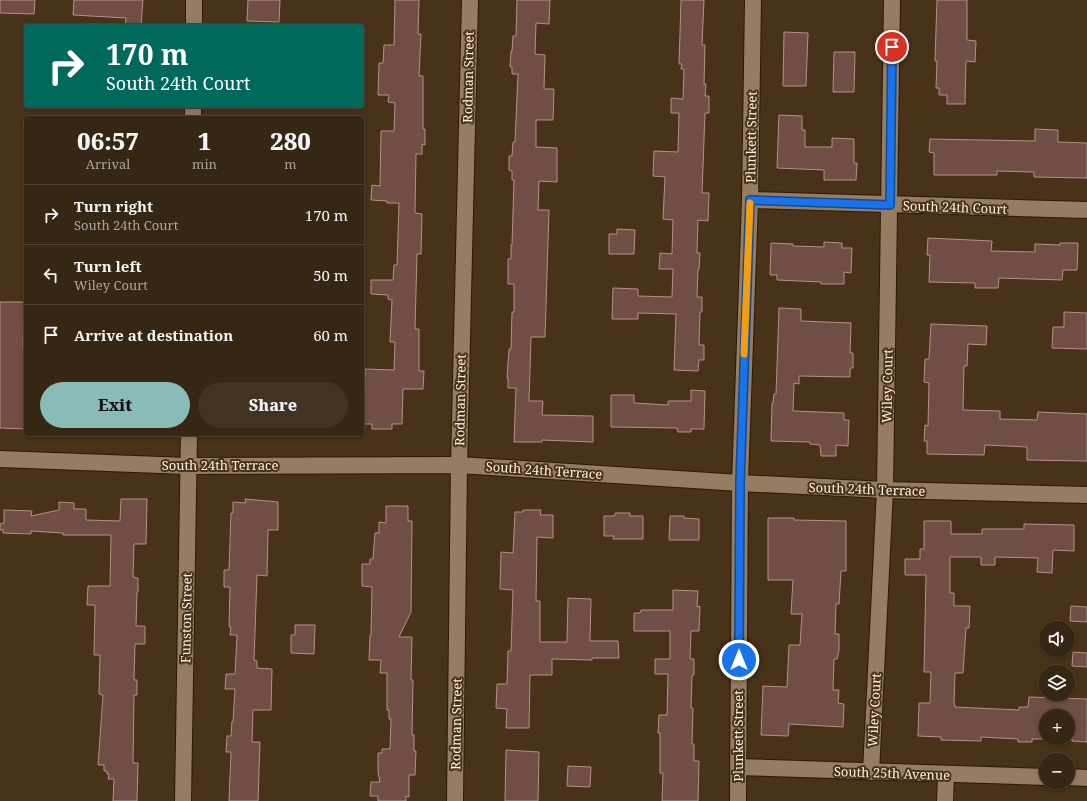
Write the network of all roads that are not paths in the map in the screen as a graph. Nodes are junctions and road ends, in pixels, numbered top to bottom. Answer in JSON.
{"nodes":[{"id":1,"x":194,"y":0,"type":"edge"},
{"id":2,"x":470,"y":0,"type":"edge"},
{"id":3,"x":753,"y":0,"type":"edge"},
{"id":4,"x":892,"y":0,"type":"edge"},
{"id":5,"x":194,"y":24,"type":"edge"},
{"id":6,"x":750,"y":200,"type":"junction"},
{"id":7,"x":890,"y":205,"type":"junction"},
{"id":8,"x":1087,"y":210,"type":"edge"},
{"id":9,"x":189,"y":436,"type":"edge"},
{"id":10,"x":0,"y":459,"type":"edge"},
{"id":11,"x":459,"y":465,"type":"junction"},
{"id":12,"x":188,"y":466,"type":"junction"},
{"id":13,"x":740,"y":483,"type":"junction"},
{"id":14,"x":885,"y":490,"type":"junction"},
{"id":15,"x":1087,"y":495,"type":"edge"},
{"id":16,"x":739,"y":767,"type":"junction"},
{"id":17,"x":871,"y":772,"type":"junction"},
{"id":18,"x":946,"y":774,"type":"junction"},
{"id":19,"x":1039,"y":777,"type":"edge"},
{"id":20,"x":1075,"y":777,"type":"edge"},
{"id":21,"x":1087,"y":778,"type":"edge"},
{"id":22,"x":183,"y":801,"type":"edge"},
{"id":23,"x":454,"y":801,"type":"edge"},
{"id":24,"x":738,"y":801,"type":"edge"},
{"id":25,"x":945,"y":801,"type":"edge"}],
"edges":[{"from":1,"to":5,"type":"street"},
{"from":2,"to":11,"type":"street","name":"Rodman Street"},
{"from":3,"to":6,"type":"street","name":"Plunkett Street"},
{"from":4,"to":7,"type":"street","name":"Wiley Court"},
{"from":6,"to":7,"type":"street","name":"South 24th Court"},
{"from":6,"to":13,"type":"street","name":"Plunkett Street"},
{"from":7,"to":8,"type":"street","name":"South 24th Court"},
{"from":7,"to":14,"type":"street","name":"Wiley Court"},
{"from":9,"to":12,"type":"street","name":"Funston Street"},
{"from":10,"to":12,"type":"street","name":"South 24th Terrace"},
{"from":11,"to":12,"type":"street","name":"South 24th Terrace"},
{"from":11,"to":13,"type":"street","name":"South 24th Terrace"},
{"from":11,"to":23,"type":"street","name":"Rodman Street"},
{"from":12,"to":22,"type":"street","name":"Funston Street"},
{"from":13,"to":14,"type":"street","name":"South 24th Terrace"},
{"from":13,"to":16,"type":"street","name":"Plunkett Street"},
{"from":14,"to":15,"type":"street","name":"South 24th Terrace"},
{"from":14,"to":17,"type":"street","name":"Wiley Court"},
{"from":16,"to":17,"type":"street","name":"South 25th Avenue"},
{"from":16,"to":24,"type":"street","name":"Plunkett Street"},
{"from":17,"to":18,"type":"street","name":"South 25th Avenue"},
{"from":18,"to":19,"type":"street","name":"South 25th Avenue"},
{"from":18,"to":25,"type":"street"},
{"from":20,"to":21,"type":"street"}]}
